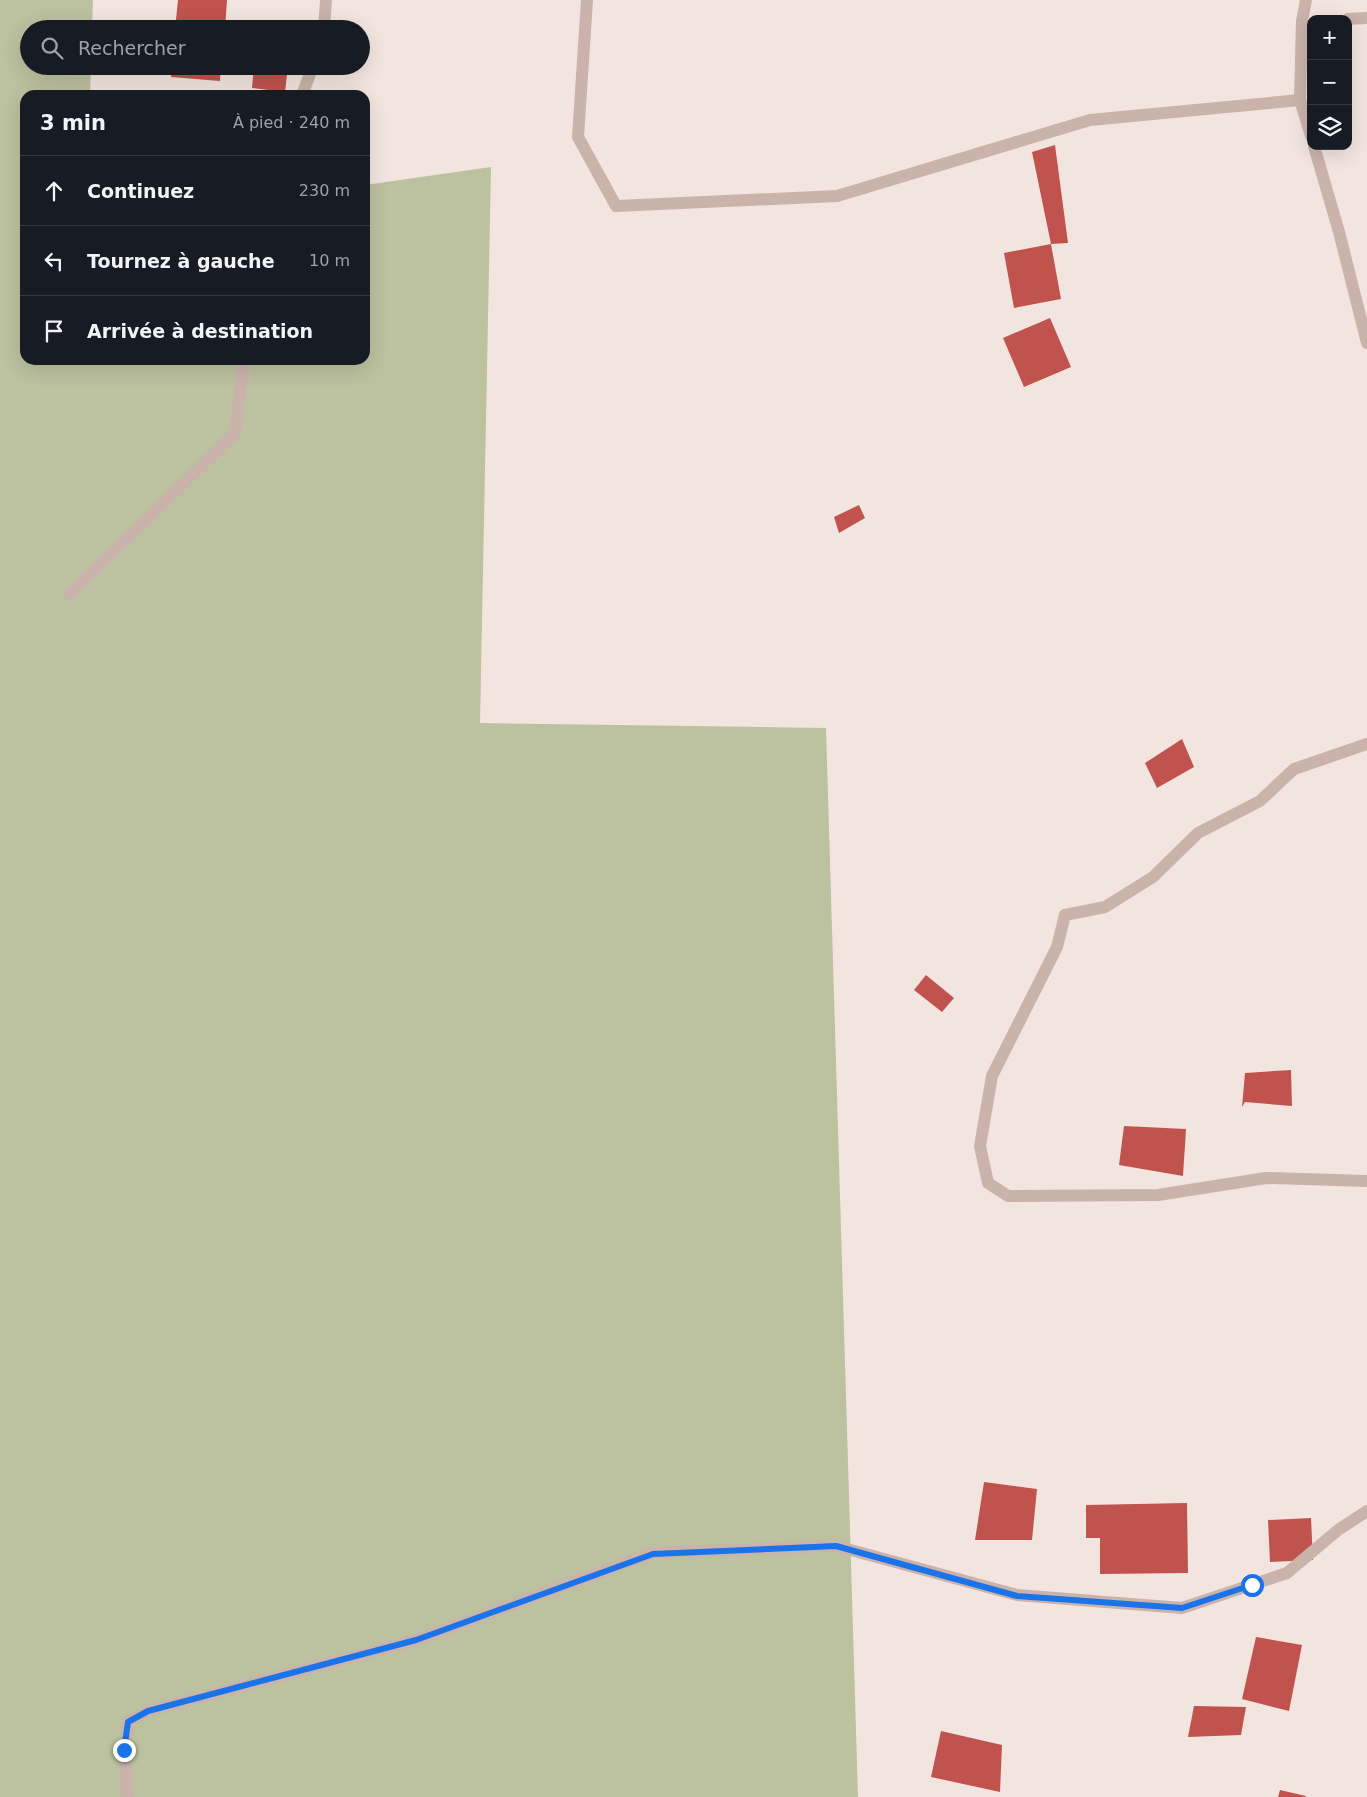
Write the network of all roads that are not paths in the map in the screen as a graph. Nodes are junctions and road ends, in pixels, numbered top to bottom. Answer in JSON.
{"nodes":[{"id":1,"x":326,"y":0,"type":"edge"},
{"id":2,"x":587,"y":0,"type":"edge"},
{"id":3,"x":1306,"y":0,"type":"edge"},
{"id":4,"x":1367,"y":18,"type":"edge"},
{"id":5,"x":1352,"y":19,"type":"edge"},
{"id":6,"x":325,"y":20,"type":"edge"},
{"id":7,"x":1306,"y":21,"type":"edge"},
{"id":8,"x":310,"y":75,"type":"edge"},
{"id":9,"x":304,"y":90,"type":"edge"},
{"id":10,"x":1300,"y":100,"type":"junction"},
{"id":11,"x":1307,"y":123,"type":"edge"},
{"id":12,"x":1315,"y":150,"type":"edge"},
{"id":13,"x":1367,"y":343,"type":"edge"},
{"id":14,"x":243,"y":365,"type":"edge"},
{"id":15,"x":70,"y":594,"type":"dead end"},
{"id":16,"x":1367,"y":744,"type":"edge"},
{"id":17,"x":1367,"y":1181,"type":"edge"},
{"id":18,"x":1367,"y":1511,"type":"edge"},
{"id":19,"x":127,"y":1797,"type":"edge"}],
"edges":[{"from":1,"to":6,"type":"street"},
{"from":2,"to":10,"type":"street"},
{"from":3,"to":7,"type":"street"},
{"from":4,"to":5,"type":"street"},
{"from":7,"to":10,"type":"street"},
{"from":8,"to":9,"type":"street"},
{"from":10,"to":11,"type":"street"},
{"from":12,"to":13,"type":"street"},
{"from":14,"to":15,"type":"street"},
{"from":16,"to":17,"type":"street"},
{"from":18,"to":19,"type":"street"}]}
